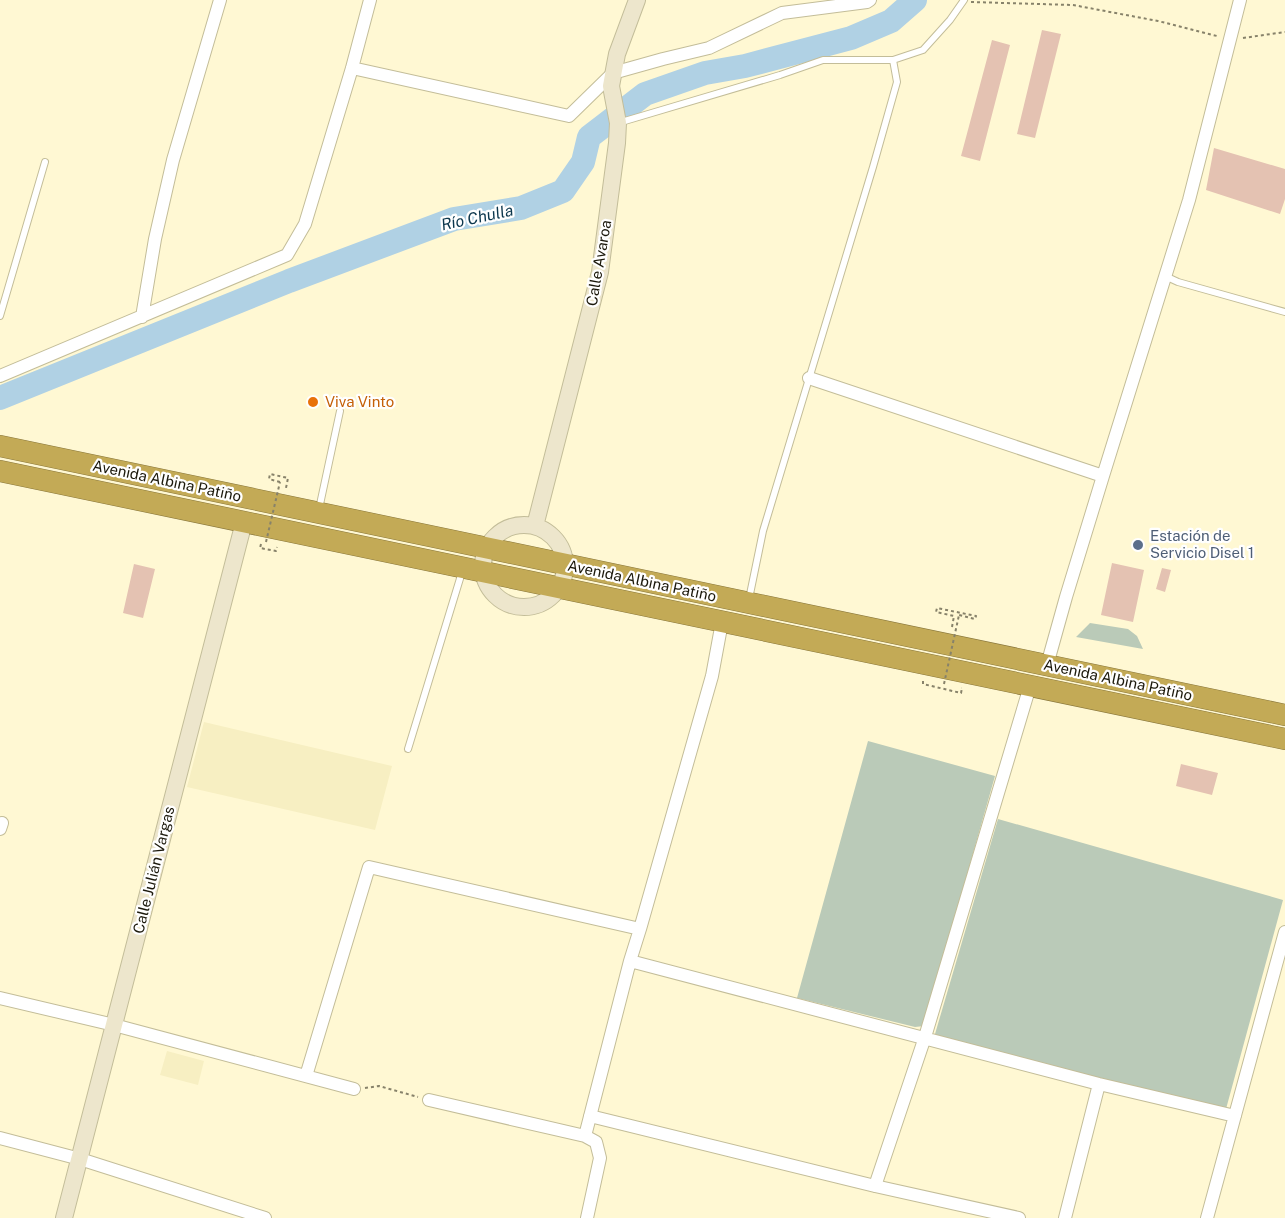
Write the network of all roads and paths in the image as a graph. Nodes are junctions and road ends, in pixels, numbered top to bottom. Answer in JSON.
{"nodes":[{"id":1,"x":220,"y":0,"type":"edge"},
{"id":2,"x":370,"y":0,"type":"edge"},
{"id":3,"x":637,"y":0,"type":"edge"},
{"id":4,"x":870,"y":0,"type":"edge"},
{"id":5,"x":1240,"y":0,"type":"edge"},
{"id":6,"x":964,"y":1,"type":"edge"},
{"id":7,"x":1285,"y":32,"type":"edge"},
{"id":8,"x":1229,"y":40,"type":"junction"},
{"id":9,"x":893,"y":60,"type":"junction"},
{"id":10,"x":352,"y":68,"type":"junction"},
{"id":11,"x":613,"y":72,"type":"junction"},
{"id":12,"x":618,"y":123,"type":"junction"},
{"id":13,"x":45,"y":162,"type":"dead end"},
{"id":14,"x":1165,"y":276,"type":"junction"},
{"id":15,"x":1285,"y":312,"type":"edge"},
{"id":16,"x":0,"y":316,"type":"edge"},
{"id":17,"x":142,"y":317,"type":"junction"},
{"id":18,"x":0,"y":376,"type":"edge"},
{"id":19,"x":809,"y":378,"type":"junction"},
{"id":20,"x":340,"y":411,"type":"dead end"},
{"id":21,"x":0,"y":446,"type":"edge"},
{"id":22,"x":0,"y":471,"type":"edge"},
{"id":23,"x":1103,"y":476,"type":"junction"},
{"id":24,"x":288,"y":478,"type":"dead end"},
{"id":25,"x":318,"y":513,"type":"junction"},
{"id":26,"x":244,"y":522,"type":"junction"},
{"id":27,"x":535,"y":525,"type":"junction"},
{"id":28,"x":266,"y":542,"type":"dead end"},
{"id":29,"x":277,"y":544,"type":"dead end"},
{"id":30,"x":260,"y":548,"type":"dead end"},
{"id":31,"x":487,"y":548,"type":"junction"},
{"id":32,"x":565,"y":564,"type":"junction"},
{"id":33,"x":473,"y":570,"type":"junction"},
{"id":34,"x":559,"y":588,"type":"junction"},
{"id":35,"x":748,"y":603,"type":"junction"},
{"id":36,"x":954,"y":616,"type":"dead end"},
{"id":37,"x":722,"y":622,"type":"junction"},
{"id":38,"x":1047,"y":665,"type":"junction"},
{"id":39,"x":939,"y":684,"type":"dead end"},
{"id":40,"x":944,"y":684,"type":"dead end"},
{"id":41,"x":953,"y":686,"type":"dead end"},
{"id":42,"x":1030,"y":686,"type":"junction"},
{"id":43,"x":1285,"y":715,"type":"edge"},
{"id":44,"x":1285,"y":739,"type":"edge"},
{"id":45,"x":408,"y":749,"type":"dead end"},
{"id":46,"x":640,"y":929,"type":"junction"},
{"id":47,"x":1285,"y":932,"type":"edge"},
{"id":48,"x":630,"y":961,"type":"junction"},
{"id":49,"x":0,"y":998,"type":"edge"},
{"id":50,"x":114,"y":1025,"type":"junction"},
{"id":51,"x":925,"y":1037,"type":"junction"},
{"id":52,"x":306,"y":1076,"type":"junction"},
{"id":53,"x":1099,"y":1084,"type":"junction"},
{"id":54,"x":354,"y":1089,"type":"joint"},
{"id":55,"x":429,"y":1100,"type":"joint"},
{"id":56,"x":590,"y":1116,"type":"junction"},
{"id":57,"x":1235,"y":1116,"type":"junction"},
{"id":58,"x":585,"y":1136,"type":"junction"},
{"id":59,"x":0,"y":1138,"type":"edge"},
{"id":60,"x":80,"y":1159,"type":"junction"},
{"id":61,"x":875,"y":1186,"type":"junction"},
{"id":62,"x":64,"y":1218,"type":"edge"},
{"id":63,"x":264,"y":1218,"type":"edge"},
{"id":64,"x":587,"y":1218,"type":"edge"},
{"id":65,"x":1019,"y":1218,"type":"edge"},
{"id":66,"x":1065,"y":1218,"type":"edge"},
{"id":67,"x":1207,"y":1218,"type":"edge"}],
"edges":[{"from":1,"to":17,"type":"street"},
{"from":2,"to":10,"type":"street"},
{"from":3,"to":11,"type":"main road","name":"Calle Avaroa"},
{"from":4,"to":11,"type":"street"},
{"from":5,"to":8,"type":"street"},
{"from":6,"to":8,"type":"path"},
{"from":6,"to":9,"type":"lane"},
{"from":7,"to":8,"type":"path"},
{"from":8,"to":14,"type":"street"},
{"from":9,"to":12,"type":"lane"},
{"from":9,"to":19,"type":"lane"},
{"from":10,"to":11,"type":"street"},
{"from":10,"to":17,"type":"street"},
{"from":11,"to":12,"type":"main road","name":"Calle Avaroa"},
{"from":12,"to":27,"type":"main road","name":"Calle Avaroa"},
{"from":13,"to":16,"type":"lane"},
{"from":14,"to":15,"type":"lane"},
{"from":14,"to":23,"type":"street"},
{"from":17,"to":18,"type":"street"},
{"from":19,"to":23,"type":"street"},
{"from":19,"to":35,"type":"lane"},
{"from":20,"to":25,"type":"lane"},
{"from":21,"to":25,"type":"highway","name":"Avenida Albina Patiño"},
{"from":22,"to":26,"type":"highway","name":"Avenida Albina Patiño"},
{"from":23,"to":38,"type":"street"},
{"from":24,"to":28,"type":"path","bridge":true},
{"from":25,"to":31,"type":"highway","name":"Avenida Albina Patiño"},
{"from":26,"to":33,"type":"highway","name":"Avenida Albina Patiño"},
{"from":26,"to":50,"type":"main road","name":"Calle Julián Vargas"},
{"from":27,"to":31,"type":"main road"},
{"from":27,"to":32,"type":"main road"},
{"from":29,"to":30,"type":"path"},
{"from":31,"to":32,"type":"highway","name":"Avenida Albina Patiño"},
{"from":31,"to":33,"type":"main road"},
{"from":32,"to":34,"type":"main road"},
{"from":32,"to":35,"type":"highway","name":"Avenida Albina Patiño"},
{"from":33,"to":34,"type":"highway","name":"Avenida Albina Patiño"},
{"from":33,"to":45,"type":"lane"},
{"from":34,"to":37,"type":"highway","name":"Avenida Albina Patiño"},
{"from":35,"to":38,"type":"highway","name":"Avenida Albina Patiño"},
{"from":36,"to":40,"type":"path","bridge":true},
{"from":37,"to":42,"type":"highway","name":"Avenida Albina Patiño"},
{"from":37,"to":46,"type":"street"},
{"from":38,"to":43,"type":"highway","name":"Avenida Albina Patiño"},
{"from":39,"to":41,"type":"path"},
{"from":42,"to":44,"type":"highway","name":"Avenida Albina Patiño"},
{"from":42,"to":51,"type":"street"},
{"from":46,"to":48,"type":"street"},
{"from":46,"to":52,"type":"street"},
{"from":47,"to":57,"type":"street"},
{"from":48,"to":51,"type":"street"},
{"from":48,"to":56,"type":"street"},
{"from":49,"to":50,"type":"street"},
{"from":50,"to":52,"type":"street"},
{"from":50,"to":60,"type":"main road","name":"Calle Julián Vargas"},
{"from":51,"to":53,"type":"street"},
{"from":51,"to":61,"type":"street"},
{"from":52,"to":54,"type":"street"},
{"from":53,"to":57,"type":"street"},
{"from":53,"to":66,"type":"street"},
{"from":54,"to":55,"type":"path"},
{"from":55,"to":58,"type":"street"},
{"from":56,"to":58,"type":"street"},
{"from":56,"to":61,"type":"street"},
{"from":57,"to":67,"type":"street"},
{"from":58,"to":64,"type":"street"},
{"from":59,"to":60,"type":"street"},
{"from":60,"to":62,"type":"main road","name":"Calle Julián Vargas"},
{"from":60,"to":63,"type":"street"},
{"from":61,"to":65,"type":"street"}]}
